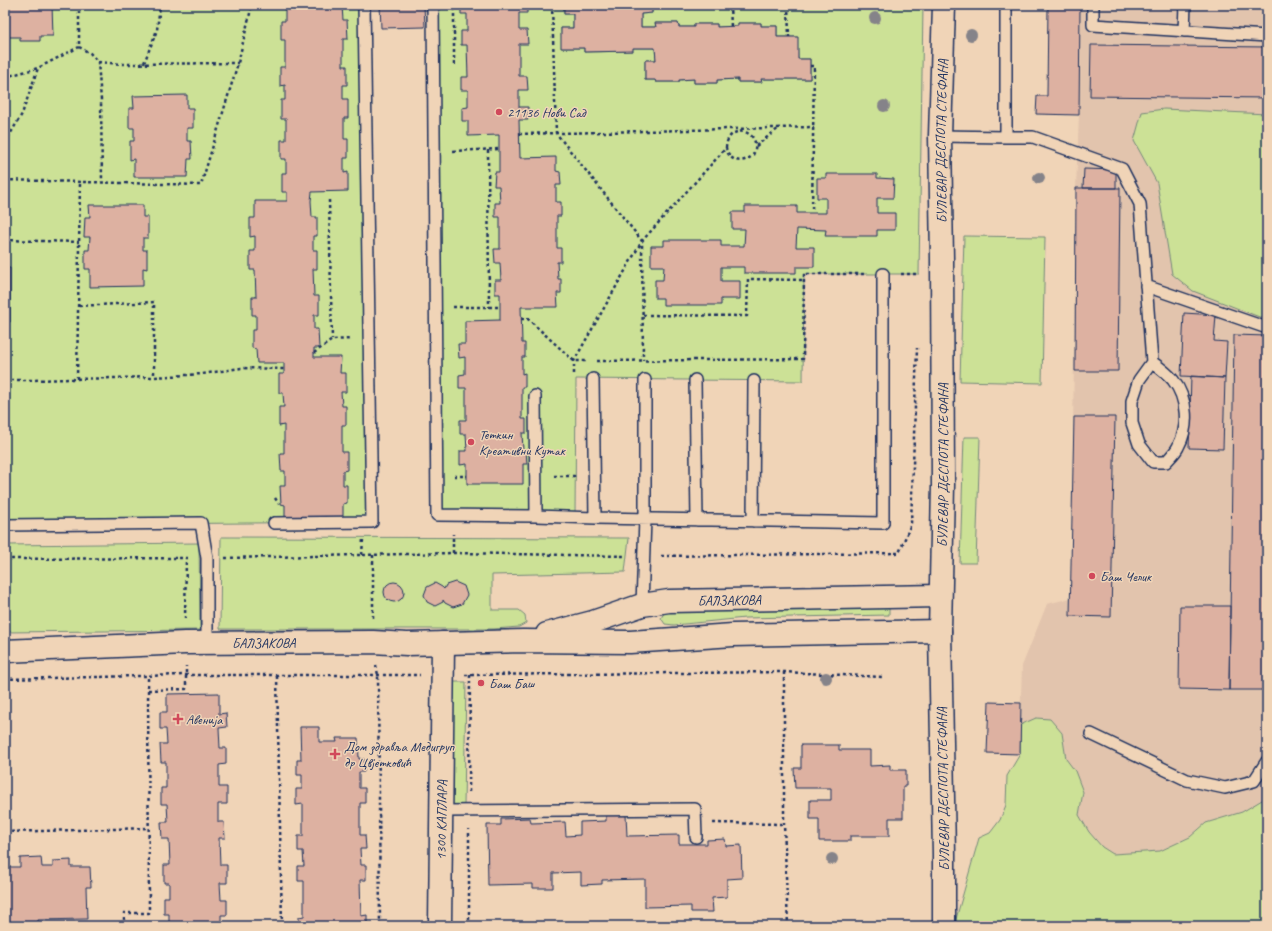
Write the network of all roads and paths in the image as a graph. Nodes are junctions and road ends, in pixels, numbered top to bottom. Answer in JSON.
{"nodes":[{"id":1,"x":79,"y":5,"type":"edge"},
{"id":2,"x":160,"y":5,"type":"edge"},
{"id":3,"x":252,"y":5,"type":"edge"},
{"id":4,"x":364,"y":5,"type":"edge"},
{"id":5,"x":433,"y":5,"type":"edge"},
{"id":6,"x":552,"y":5,"type":"edge"},
{"id":7,"x":730,"y":5,"type":"edge"},
{"id":8,"x":788,"y":5,"type":"edge"},
{"id":9,"x":944,"y":5,"type":"edge"},
{"id":10,"x":1006,"y":5,"type":"edge"},
{"id":11,"x":1093,"y":5,"type":"edge"},
{"id":12,"x":1185,"y":5,"type":"edge"},
{"id":13,"x":731,"y":27,"type":"dead end"},
{"id":14,"x":1184,"y":31,"type":"junction"},
{"id":15,"x":1267,"y":36,"type":"edge"},
{"id":16,"x":789,"y":37,"type":"dead end"},
{"id":17,"x":79,"y":47,"type":"junction"},
{"id":18,"x":98,"y":62,"type":"junction"},
{"id":19,"x":238,"y":62,"type":"junction"},
{"id":20,"x":144,"y":63,"type":"junction"},
{"id":21,"x":810,"y":66,"type":"dead end"},
{"id":22,"x":38,"y":68,"type":"junction"},
{"id":23,"x":5,"y":77,"type":"edge"},
{"id":24,"x":814,"y":127,"type":"junction"},
{"id":25,"x":779,"y":128,"type":"junction"},
{"id":26,"x":556,"y":133,"type":"junction"},
{"id":27,"x":520,"y":134,"type":"dead end"},
{"id":28,"x":940,"y":136,"type":"junction"},
{"id":29,"x":1006,"y":137,"type":"junction"},
{"id":30,"x":5,"y":143,"type":"edge"},
{"id":31,"x":756,"y":146,"type":"junction"},
{"id":32,"x":726,"y":148,"type":"junction"},
{"id":33,"x":488,"y":150,"type":"junction"},
{"id":34,"x":499,"y":150,"type":"dead end"},
{"id":35,"x":453,"y":151,"type":"dead end"},
{"id":36,"x":5,"y":180,"type":"edge"},
{"id":37,"x":80,"y":182,"type":"junction"},
{"id":38,"x":102,"y":182,"type":"junction"},
{"id":39,"x":330,"y":200,"type":"dead end"},
{"id":40,"x":812,"y":212,"type":"dead end"},
{"id":41,"x":5,"y":240,"type":"edge"},
{"id":42,"x":642,"y":241,"type":"junction"},
{"id":43,"x":79,"y":242,"type":"junction"},
{"id":44,"x":883,"y":274,"type":"junction"},
{"id":45,"x":919,"y":274,"type":"dead end"},
{"id":46,"x":804,"y":280,"type":"junction"},
{"id":47,"x":1146,"y":286,"type":"junction"},
{"id":48,"x":78,"y":306,"type":"junction"},
{"id":49,"x":453,"y":307,"type":"dead end"},
{"id":50,"x":489,"y":307,"type":"junction"},
{"id":51,"x":500,"y":307,"type":"dead end"},
{"id":52,"x":643,"y":315,"type":"junction"},
{"id":53,"x":521,"y":319,"type":"dead end"},
{"id":54,"x":1267,"y":328,"type":"edge"},
{"id":55,"x":353,"y":339,"type":"dead end"},
{"id":56,"x":332,"y":340,"type":"junction"},
{"id":57,"x":314,"y":353,"type":"dead end"},
{"id":58,"x":643,"y":360,"type":"junction"},
{"id":59,"x":574,"y":361,"type":"junction"},
{"id":60,"x":1152,"y":362,"type":"junction"},
{"id":61,"x":284,"y":369,"type":"dead end"},
{"id":62,"x":154,"y":376,"type":"junction"},
{"id":63,"x":574,"y":377,"type":"dead end"},
{"id":64,"x":77,"y":379,"type":"junction"},
{"id":65,"x":593,"y":379,"type":"dead end"},
{"id":66,"x":5,"y":380,"type":"edge"},
{"id":67,"x":645,"y":380,"type":"dead end"},
{"id":68,"x":695,"y":380,"type":"dead end"},
{"id":69,"x":754,"y":381,"type":"dead end"},
{"id":70,"x":535,"y":396,"type":"dead end"},
{"id":71,"x":575,"y":470,"type":"dead end"},
{"id":72,"x":453,"y":476,"type":"dead end"},
{"id":73,"x":467,"y":476,"type":"dead end"},
{"id":74,"x":536,"y":476,"type":"junction"},
{"id":75,"x":536,"y":516,"type":"junction"},
{"id":76,"x":575,"y":517,"type":"junction"},
{"id":77,"x":594,"y":518,"type":"junction"},
{"id":78,"x":645,"y":519,"type":"junction"},
{"id":79,"x":697,"y":520,"type":"junction"},
{"id":80,"x":753,"y":520,"type":"junction"},
{"id":81,"x":274,"y":523,"type":"dead end"},
{"id":82,"x":5,"y":525,"type":"edge"},
{"id":83,"x":373,"y":554,"type":"dead end"},
{"id":84,"x":940,"y":596,"type":"junction"},
{"id":85,"x":642,"y":605,"type":"junction"},
{"id":86,"x":940,"y":631,"type":"junction"},
{"id":87,"x":523,"y":641,"type":"junction"},
{"id":88,"x":373,"y":642,"type":"junction"},
{"id":89,"x":443,"y":643,"type":"junction"},
{"id":90,"x":207,"y":644,"type":"junction"},
{"id":91,"x":5,"y":651,"type":"edge"},
{"id":92,"x":784,"y":672,"type":"dead end"},
{"id":93,"x":148,"y":676,"type":"dead end"},
{"id":94,"x":277,"y":676,"type":"dead end"},
{"id":95,"x":1091,"y":734,"type":"dead end"},
{"id":96,"x":1267,"y":761,"type":"edge"},
{"id":97,"x":441,"y":811,"type":"junction"},
{"id":98,"x":148,"y":828,"type":"junction"},
{"id":99,"x":5,"y":832,"type":"edge"},
{"id":100,"x":696,"y":837,"type":"dead end"},
{"id":101,"x":124,"y":926,"type":"edge"},
{"id":102,"x":282,"y":926,"type":"edge"},
{"id":103,"x":380,"y":926,"type":"edge"},
{"id":104,"x":440,"y":926,"type":"edge"},
{"id":105,"x":788,"y":926,"type":"edge"},
{"id":106,"x":944,"y":926,"type":"edge"}],
"edges":[{"from":1,"to":17,"type":"path"},
{"from":2,"to":20,"type":"path"},
{"from":3,"to":19,"type":"path"},
{"from":4,"to":81,"type":"lane"},
{"from":5,"to":75,"type":"lane"},
{"from":6,"to":26,"type":"path"},
{"from":7,"to":13,"type":"path"},
{"from":8,"to":16,"type":"path"},
{"from":9,"to":28,"type":"street","name":"БУЛЕВАР ДЕСПОТА СТЕФАНА"},
{"from":10,"to":29,"type":"lane"},
{"from":11,"to":14,"type":"lane"},
{"from":12,"to":14,"type":"lane"},
{"from":14,"to":15,"type":"lane"},
{"from":17,"to":18,"type":"path"},
{"from":17,"to":22,"type":"path"},
{"from":18,"to":20,"type":"path"},
{"from":18,"to":38,"type":"path"},
{"from":19,"to":20,"type":"path"},
{"from":19,"to":38,"type":"path"},
{"from":21,"to":24,"type":"path"},
{"from":22,"to":23,"type":"path"},
{"from":22,"to":30,"type":"path"},
{"from":24,"to":25,"type":"path"},
{"from":24,"to":40,"type":"path"},
{"from":25,"to":26,"type":"path"},
{"from":25,"to":31,"type":"path"},
{"from":26,"to":27,"type":"path"},
{"from":26,"to":42,"type":"path"},
{"from":28,"to":29,"type":"lane"},
{"from":28,"to":84,"type":"street","name":"БУЛЕВАР ДЕСПОТА СТЕФАНА"},
{"from":29,"to":47,"type":"lane"},
{"from":31,"to":32,"type":"path"},
{"from":31,"to":32,"type":"path"},
{"from":32,"to":42,"type":"path"},
{"from":33,"to":34,"type":"path"},
{"from":33,"to":35,"type":"path"},
{"from":33,"to":50,"type":"path"},
{"from":36,"to":37,"type":"path"},
{"from":37,"to":38,"type":"path"},
{"from":37,"to":43,"type":"path"},
{"from":39,"to":56,"type":"path"},
{"from":41,"to":43,"type":"path"},
{"from":42,"to":52,"type":"path"},
{"from":42,"to":59,"type":"path"},
{"from":43,"to":48,"type":"path"},
{"from":44,"to":45,"type":"path"},
{"from":44,"to":46,"type":"path"},
{"from":44,"to":80,"type":"lane"},
{"from":46,"to":52,"type":"path"},
{"from":46,"to":58,"type":"path"},
{"from":47,"to":54,"type":"lane"},
{"from":47,"to":60,"type":"lane"},
{"from":48,"to":62,"type":"path"},
{"from":48,"to":64,"type":"path"},
{"from":49,"to":50,"type":"path"},
{"from":50,"to":51,"type":"path"},
{"from":52,"to":58,"type":"path"},
{"from":53,"to":59,"type":"path"},
{"from":55,"to":56,"type":"path"},
{"from":56,"to":57,"type":"path"},
{"from":58,"to":59,"type":"path"},
{"from":59,"to":63,"type":"path"},
{"from":60,"to":60,"type":"lane"},
{"from":61,"to":62,"type":"path"},
{"from":62,"to":64,"type":"path"},
{"from":64,"to":66,"type":"path"},
{"from":65,"to":77,"type":"lane"},
{"from":67,"to":78,"type":"lane"},
{"from":68,"to":79,"type":"lane"},
{"from":69,"to":80,"type":"lane"},
{"from":70,"to":74,"type":"lane"},
{"from":71,"to":76,"type":"path"},
{"from":72,"to":73,"type":"path"},
{"from":74,"to":75,"type":"lane"},
{"from":74,"to":76,"type":"path"},
{"from":75,"to":76,"type":"lane"},
{"from":76,"to":77,"type":"lane"},
{"from":77,"to":78,"type":"lane"},
{"from":78,"to":79,"type":"lane"},
{"from":78,"to":85,"type":"lane"},
{"from":79,"to":80,"type":"lane"},
{"from":82,"to":90,"type":"lane"},
{"from":83,"to":88,"type":"path"},
{"from":84,"to":85,"type":"street","name":"БАЛЗАКОВА"},
{"from":84,"to":86,"type":"street","name":"БУЛЕВАР ДЕСПОТА СТЕФАНА"},
{"from":85,"to":87,"type":"street","name":"БАЛЗАКОВА"},
{"from":86,"to":87,"type":"street","name":"БАЛЗАКОВА"},
{"from":86,"to":106,"type":"street","name":"БУЛЕВАР ДЕСПОТА СТЕФАНА"},
{"from":87,"to":89,"type":"street","name":"БАЛЗАКОВА"},
{"from":88,"to":89,"type":"street","name":"БАЛЗАКОВА"},
{"from":88,"to":90,"type":"street","name":"БАЛЗАКОВА"},
{"from":88,"to":103,"type":"path"},
{"from":89,"to":97,"type":"street","name":"1300 КАПЛАРА"},
{"from":90,"to":91,"type":"street","name":"БАЛЗАКОВА"},
{"from":92,"to":105,"type":"path"},
{"from":93,"to":98,"type":"path"},
{"from":94,"to":102,"type":"path"},
{"from":95,"to":96,"type":"lane"},
{"from":97,"to":100,"type":"lane"},
{"from":97,"to":104,"type":"street","name":"1300 КАПЛАРА"},
{"from":98,"to":99,"type":"path"},
{"from":98,"to":101,"type":"path"}]}
